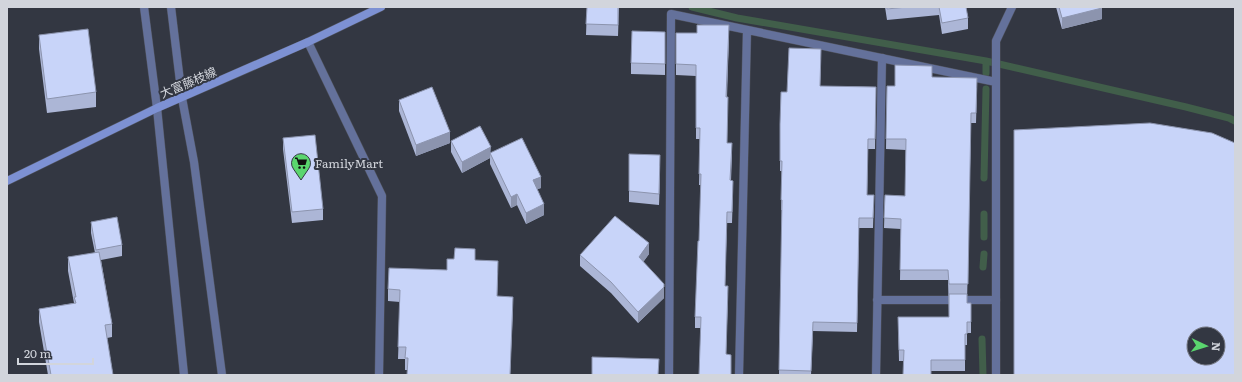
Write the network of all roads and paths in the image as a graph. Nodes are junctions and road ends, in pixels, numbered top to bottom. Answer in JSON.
{"nodes":[{"id":1,"x":144,"y":7,"type":"edge"},
{"id":2,"x":170,"y":7,"type":"edge"},
{"id":3,"x":381,"y":7,"type":"edge"},
{"id":4,"x":1012,"y":7,"type":"edge"},
{"id":5,"x":747,"y":30,"type":"junction"},
{"id":6,"x":308,"y":42,"type":"junction"},
{"id":7,"x":882,"y":58,"type":"junction"},
{"id":8,"x":996,"y":79,"type":"junction"},
{"id":9,"x":182,"y":98,"type":"junction"},
{"id":10,"x":157,"y":108,"type":"junction"},
{"id":11,"x":7,"y":181,"type":"edge"},
{"id":12,"x":877,"y":300,"type":"junction"},
{"id":13,"x":996,"y":300,"type":"junction"},
{"id":14,"x":184,"y":375,"type":"edge"},
{"id":15,"x":222,"y":375,"type":"edge"},
{"id":16,"x":379,"y":375,"type":"edge"},
{"id":17,"x":669,"y":375,"type":"edge"},
{"id":18,"x":739,"y":375,"type":"edge"},
{"id":19,"x":876,"y":375,"type":"edge"},
{"id":20,"x":996,"y":375,"type":"edge"}],
"edges":[{"from":1,"to":10,"type":"street"},
{"from":2,"to":9,"type":"street"},
{"from":3,"to":6,"type":"main road","name":"大富藤枝線"},
{"from":4,"to":8,"type":"street"},
{"from":5,"to":7,"type":"street"},
{"from":5,"to":17,"type":"street"},
{"from":5,"to":18,"type":"street"},
{"from":6,"to":9,"type":"main road","name":"大富藤枝線"},
{"from":6,"to":16,"type":"street"},
{"from":7,"to":8,"type":"street"},
{"from":7,"to":12,"type":"street"},
{"from":8,"to":13,"type":"street"},
{"from":9,"to":10,"type":"main road","name":"大富藤枝線"},
{"from":9,"to":15,"type":"street"},
{"from":10,"to":11,"type":"main road","name":"大富藤枝線"},
{"from":10,"to":14,"type":"street"},
{"from":12,"to":13,"type":"street"},
{"from":12,"to":19,"type":"street"},
{"from":13,"to":20,"type":"street"}]}
